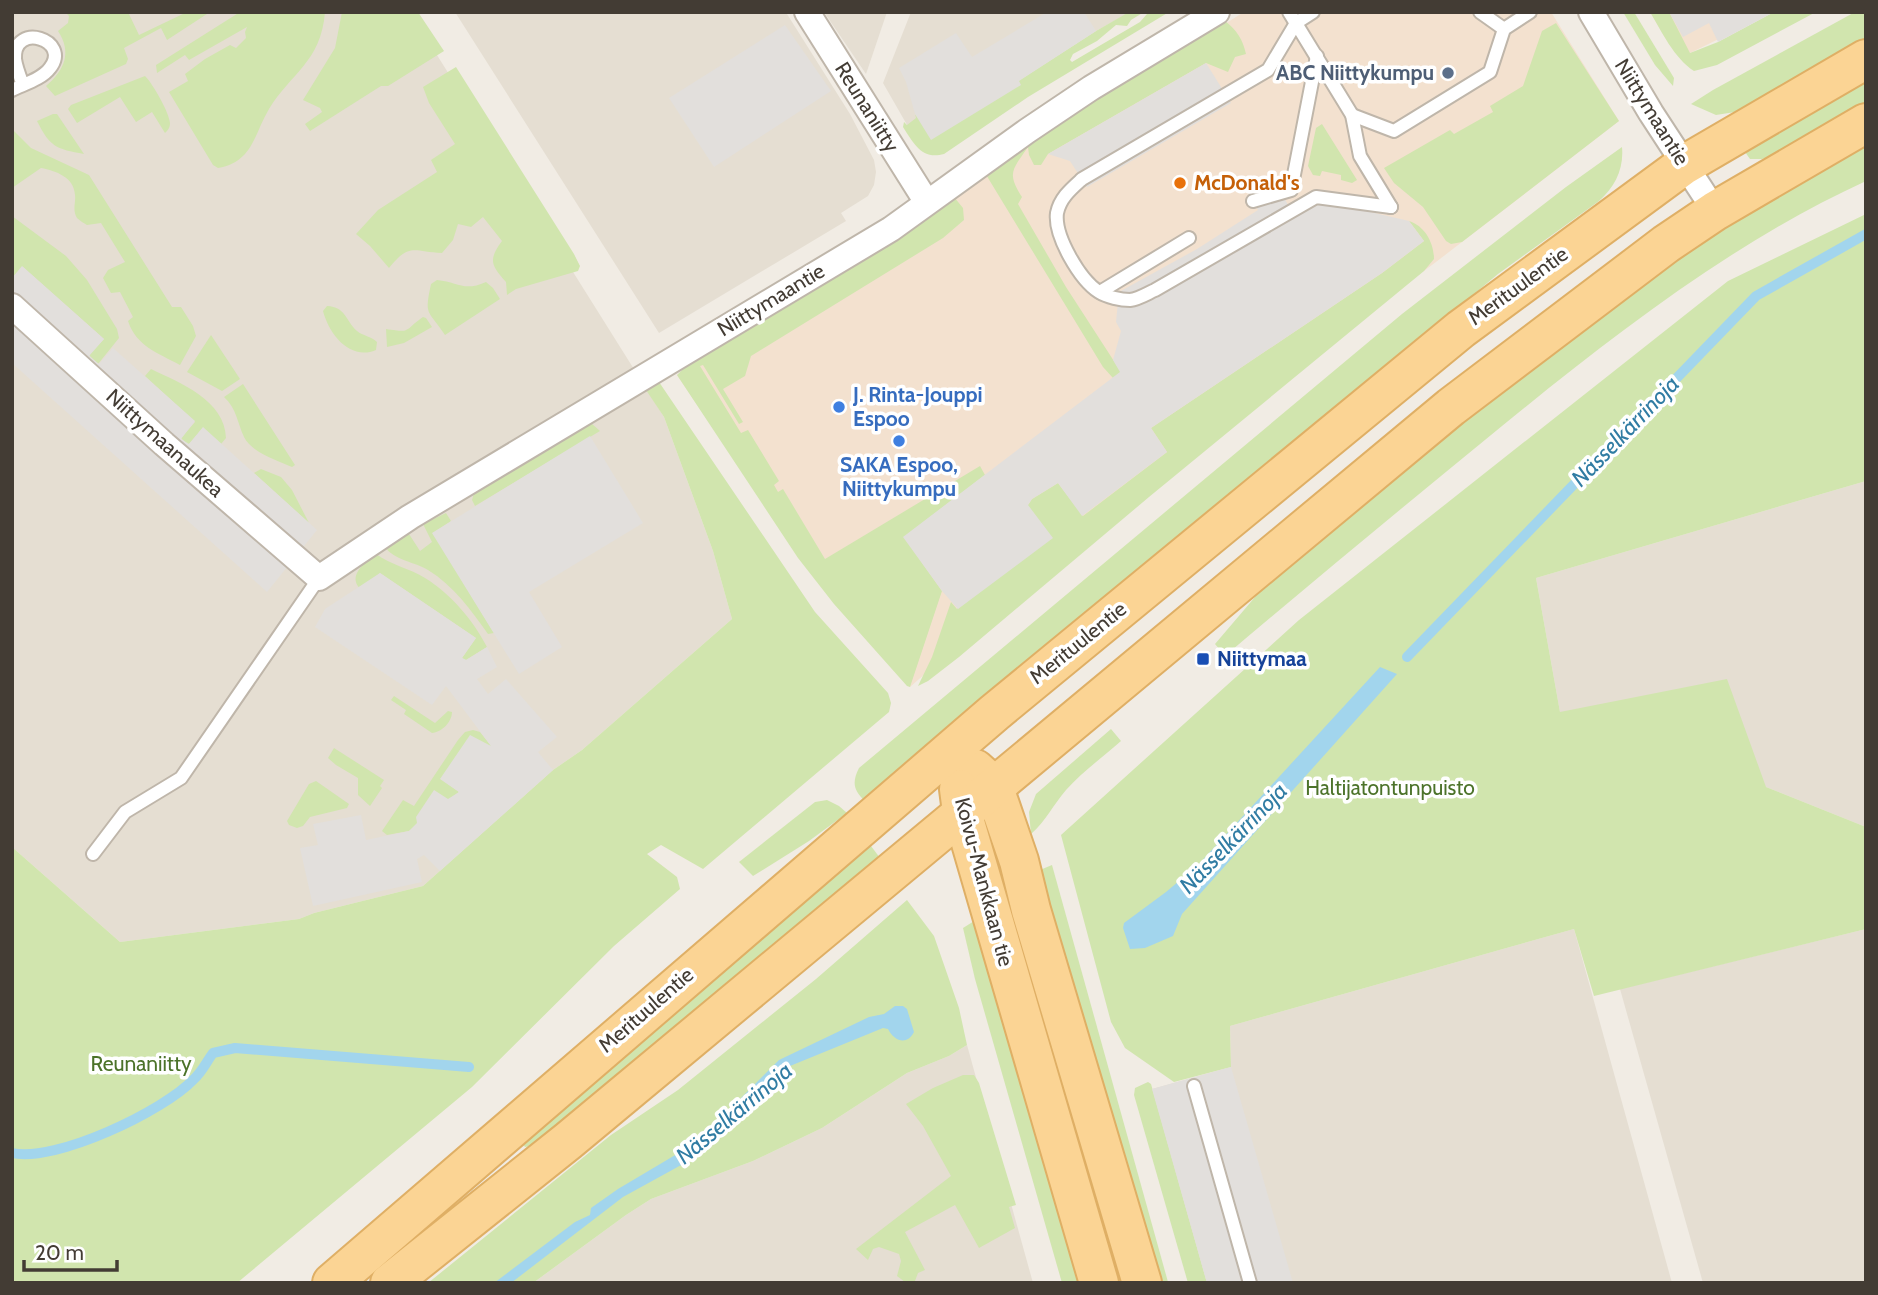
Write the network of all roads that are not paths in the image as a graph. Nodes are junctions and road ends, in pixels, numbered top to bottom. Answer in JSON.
{"nodes":[{"id":1,"x":807,"y":12,"type":"edge"},
{"id":2,"x":1217,"y":12,"type":"edge"},
{"id":3,"x":1314,"y":12,"type":"edge"},
{"id":4,"x":1480,"y":12,"type":"edge"},
{"id":5,"x":1530,"y":12,"type":"edge"},
{"id":6,"x":1591,"y":12,"type":"edge"},
{"id":7,"x":1292,"y":18,"type":"edge"},
{"id":8,"x":1504,"y":29,"type":"junction"},
{"id":9,"x":1317,"y":56,"type":"junction"},
{"id":10,"x":1866,"y":59,"type":"edge"},
{"id":11,"x":1352,"y":115,"type":"junction"},
{"id":12,"x":1866,"y":123,"type":"edge"},
{"id":13,"x":1684,"y":164,"type":"junction"},
{"id":14,"x":1291,"y":190,"type":"junction"},
{"id":15,"x":1315,"y":197,"type":"junction"},
{"id":16,"x":926,"y":201,"type":"junction"},
{"id":17,"x":1253,"y":201,"type":"dead end"},
{"id":18,"x":1715,"y":211,"type":"junction"},
{"id":19,"x":1189,"y":238,"type":"dead end"},
{"id":20,"x":1100,"y":292,"type":"junction"},
{"id":21,"x":12,"y":306,"type":"edge"},
{"id":22,"x":319,"y":578,"type":"junction"},
{"id":23,"x":953,"y":749,"type":"junction"},
{"id":24,"x":993,"y":785,"type":"junction"},
{"id":25,"x":962,"y":813,"type":"junction"},
{"id":26,"x":93,"y":854,"type":"dead end"},
{"id":27,"x":1194,"y":1086,"type":"dead end"},
{"id":28,"x":332,"y":1283,"type":"edge"},
{"id":29,"x":390,"y":1283,"type":"edge"},
{"id":30,"x":1099,"y":1283,"type":"edge"},
{"id":31,"x":1142,"y":1283,"type":"edge"},
{"id":32,"x":1250,"y":1283,"type":"edge"}],
"edges":[{"from":1,"to":16,"type":"street","name":"Reunaniitty"},
{"from":2,"to":16,"type":"street","name":"Niittymaantie"},
{"from":3,"to":7,"type":"lane"},
{"from":4,"to":8,"type":"lane"},
{"from":5,"to":8,"type":"lane"},
{"from":6,"to":13,"type":"street","name":"Niittymaantie"},
{"from":7,"to":9,"type":"lane"},
{"from":7,"to":20,"type":"lane"},
{"from":8,"to":11,"type":"lane"},
{"from":9,"to":11,"type":"lane"},
{"from":9,"to":14,"type":"lane"},
{"from":10,"to":13,"type":"main road","name":"Merituulentie"},
{"from":11,"to":15,"type":"lane"},
{"from":12,"to":18,"type":"main road"},
{"from":13,"to":18,"type":"street","name":"Niittymaantie"},
{"from":13,"to":23,"type":"main road","name":"Merituulentie"},
{"from":14,"to":15,"type":"lane"},
{"from":14,"to":17,"type":"lane"},
{"from":15,"to":20,"type":"lane"},
{"from":16,"to":22,"type":"street","name":"Niittymaantie"},
{"from":18,"to":24,"type":"main road"},
{"from":19,"to":20,"type":"lane"},
{"from":21,"to":22,"type":"street","name":"Niittymaanaukea"},
{"from":22,"to":26,"type":"lane"},
{"from":23,"to":24,"type":"main road","name":"Koivu-Mankkaan tie"},
{"from":23,"to":25,"type":"main road","name":"Koivu-Mankkaan tie"},
{"from":23,"to":28,"type":"main road","name":"Merituulentie"},
{"from":24,"to":25,"type":"main road"},
{"from":24,"to":31,"type":"main road","name":"Koivu-Mankkaan tie"},
{"from":25,"to":29,"type":"main road"},
{"from":25,"to":30,"type":"main road","name":"Koivu-Mankkaan tie"},
{"from":27,"to":32,"type":"lane"}]}
